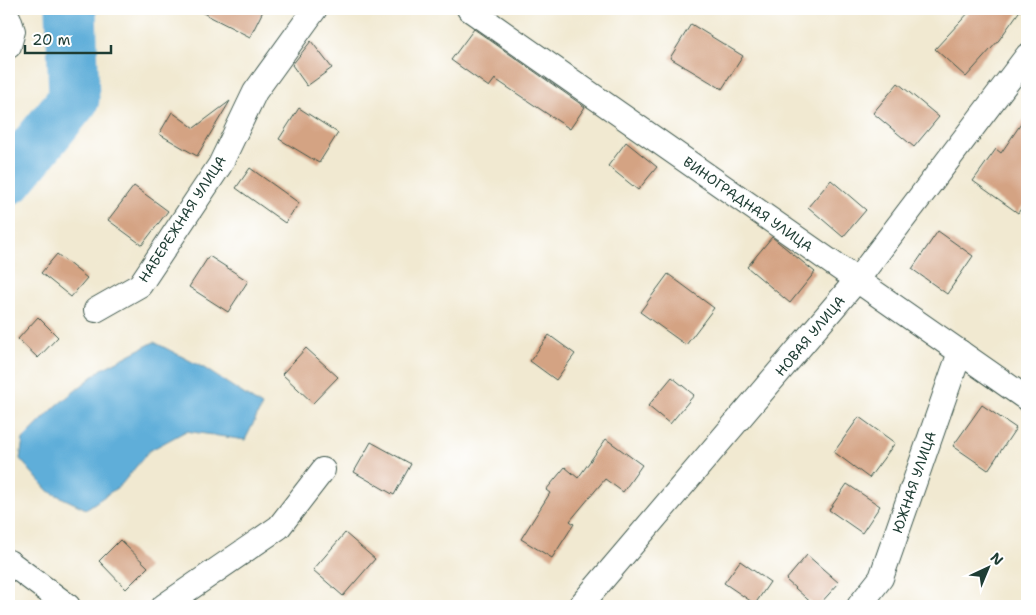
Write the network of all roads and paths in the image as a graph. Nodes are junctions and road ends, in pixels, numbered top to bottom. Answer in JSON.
{"nodes":[{"id":1,"x":315,"y":9,"type":"edge"},
{"id":2,"x":469,"y":9,"type":"edge"},
{"id":3,"x":9,"y":18,"type":"edge"},
{"id":4,"x":9,"y":46,"type":"edge"},
{"id":5,"x":1027,"y":56,"type":"edge"},
{"id":6,"x":857,"y":280,"type":"junction"},
{"id":7,"x":96,"y":310,"type":"dead end"},
{"id":8,"x":960,"y":352,"type":"junction"},
{"id":9,"x":1027,"y":400,"type":"edge"},
{"id":10,"x":323,"y":470,"type":"dead end"},
{"id":11,"x":9,"y":562,"type":"edge"},
{"id":12,"x":68,"y":606,"type":"edge"},
{"id":13,"x":164,"y":606,"type":"edge"},
{"id":14,"x":580,"y":606,"type":"edge"},
{"id":15,"x":859,"y":606,"type":"edge"}],
"edges":[{"from":1,"to":7,"type":"street","name":"НАБЕРЕЖНАЯ УЛИЦА"},
{"from":2,"to":6,"type":"street","name":"ВИНОГРАДНАЯ УЛИЦА"},
{"from":3,"to":4,"type":"street"},
{"from":5,"to":6,"type":"street","name":"НОВАЯ УЛИЦА"},
{"from":6,"to":8,"type":"street","name":"ВИНОГРАДНАЯ УЛИЦА"},
{"from":6,"to":14,"type":"street","name":"НОВАЯ УЛИЦА"},
{"from":8,"to":9,"type":"street","name":"ВИНОГРАДНАЯ УЛИЦА"},
{"from":8,"to":15,"type":"street","name":"ЮЖНАЯ УЛИЦА"},
{"from":10,"to":13,"type":"street"},
{"from":11,"to":12,"type":"street"}]}
